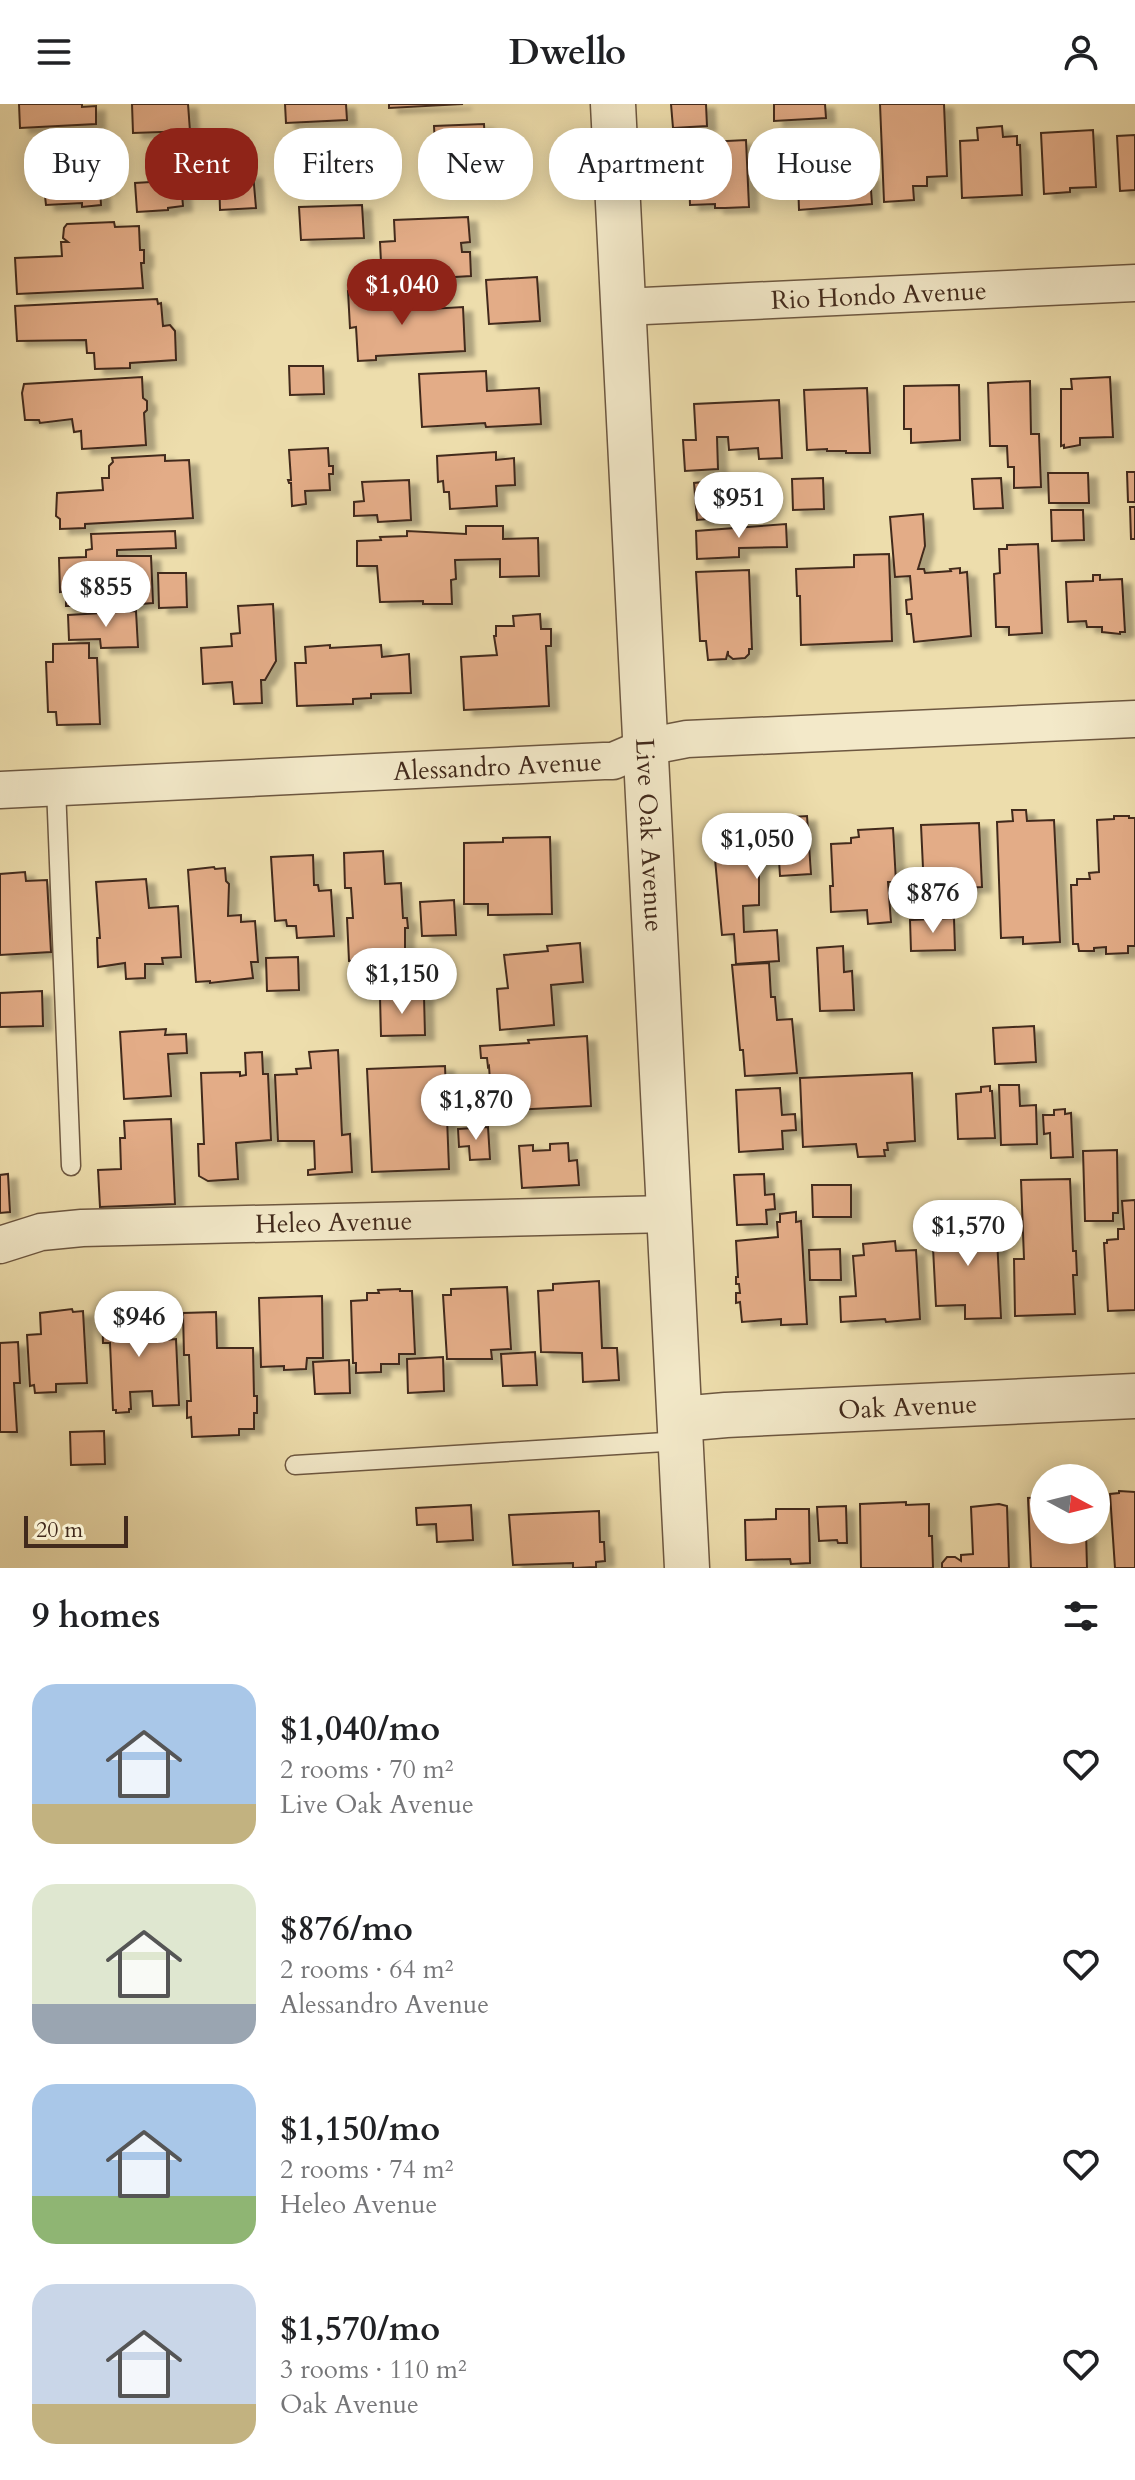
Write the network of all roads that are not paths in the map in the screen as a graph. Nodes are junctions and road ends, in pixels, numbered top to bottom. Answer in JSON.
{"nodes":[{"id":1,"x":613,"y":104,"type":"edge"},
{"id":2,"x":1135,"y":283,"type":"edge"},
{"id":3,"x":623,"y":307,"type":"junction"},
{"id":4,"x":1135,"y":719,"type":"edge"},
{"id":5,"x":646,"y":747,"type":"junction"},
{"id":6,"x":56,"y":787,"type":"junction"},
{"id":7,"x":0,"y":790,"type":"edge"},
{"id":8,"x":71,"y":1166,"type":"dead end"},
{"id":9,"x":669,"y":1214,"type":"junction"},
{"id":10,"x":0,"y":1245,"type":"edge"},
{"id":11,"x":1135,"y":1396,"type":"edge"},
{"id":12,"x":681,"y":1430,"type":"junction"},
{"id":13,"x":295,"y":1465,"type":"dead end"},
{"id":14,"x":687,"y":1568,"type":"edge"}],
"edges":[{"from":1,"to":3,"type":"street","name":"Live Oak Avenue"},
{"from":2,"to":3,"type":"street","name":"Rio Hondo Avenue"},
{"from":3,"to":5,"type":"street","name":"Live Oak Avenue"},
{"from":4,"to":5,"type":"street","name":"Alessandro Avenue"},
{"from":5,"to":6,"type":"street","name":"Alessandro Avenue"},
{"from":5,"to":9,"type":"street","name":"Live Oak Avenue"},
{"from":6,"to":7,"type":"street","name":"Alessandro Avenue"},
{"from":6,"to":8,"type":"lane"},
{"from":9,"to":10,"type":"street","name":"Heleo Avenue"},
{"from":9,"to":12,"type":"street","name":"Live Oak Avenue"},
{"from":11,"to":12,"type":"street","name":"Oak Avenue"},
{"from":12,"to":13,"type":"lane"},
{"from":12,"to":14,"type":"street","name":"Live Oak Avenue"}]}
